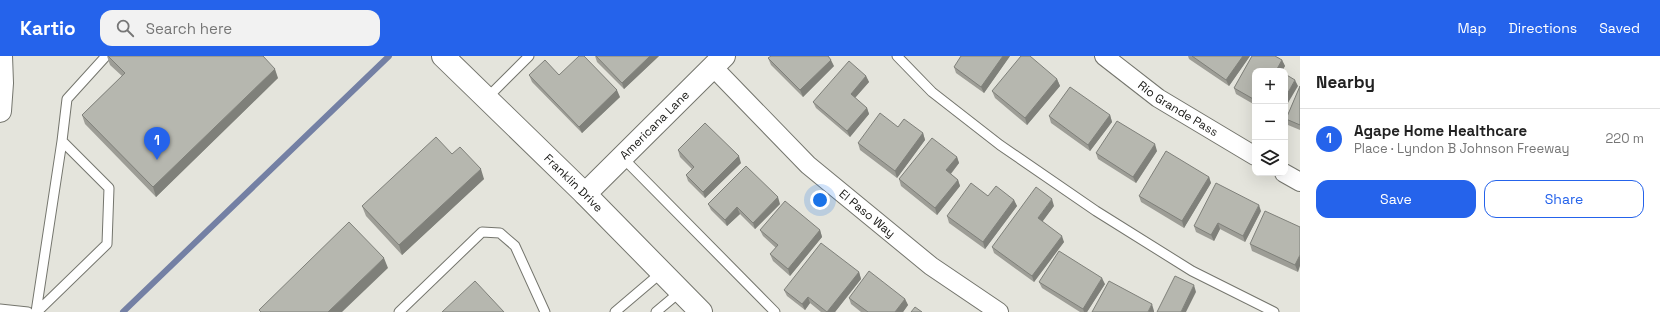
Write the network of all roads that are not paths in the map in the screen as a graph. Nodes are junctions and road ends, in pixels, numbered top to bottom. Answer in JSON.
{"nodes":[{"id":1,"x":1,"y":56,"type":"edge"},
{"id":2,"x":106,"y":56,"type":"edge"},
{"id":3,"x":443,"y":56,"type":"edge"},
{"id":4,"x":529,"y":56,"type":"edge"},
{"id":5,"x":897,"y":56,"type":"edge"},
{"id":6,"x":1104,"y":56,"type":"edge"},
{"id":7,"x":718,"y":61,"type":"edge"},
{"id":8,"x":486,"y":99,"type":"junction"},
{"id":9,"x":0,"y":111,"type":"edge"},
{"id":10,"x":62,"y":141,"type":"junction"},
{"id":11,"x":1252,"y":154,"type":"edge"},
{"id":12,"x":622,"y":157,"type":"junction"},
{"id":13,"x":1288,"y":175,"type":"edge"},
{"id":14,"x":1300,"y":182,"type":"edge"},
{"id":15,"x":585,"y":194,"type":"junction"},
{"id":16,"x":662,"y":272,"type":"junction"},
{"id":17,"x":681,"y":291,"type":"junction"},
{"id":18,"x":0,"y":309,"type":"edge"},
{"id":19,"x":28,"y":312,"type":"edge"},
{"id":20,"x":37,"y":312,"type":"edge"},
{"id":21,"x":399,"y":312,"type":"edge"},
{"id":22,"x":545,"y":312,"type":"edge"},
{"id":23,"x":615,"y":312,"type":"edge"},
{"id":24,"x":656,"y":312,"type":"edge"},
{"id":25,"x":701,"y":312,"type":"edge"},
{"id":26,"x":775,"y":312,"type":"edge"},
{"id":27,"x":999,"y":312,"type":"edge"},
{"id":28,"x":1274,"y":312,"type":"edge"}],
"edges":[{"from":1,"to":9,"type":"street"},
{"from":2,"to":10,"type":"lane"},
{"from":3,"to":8,"type":"street","name":"Franklin Drive"},
{"from":4,"to":8,"type":"lane"},
{"from":5,"to":28,"type":"lane"},
{"from":6,"to":11,"type":"street","name":"Rio Grande Pass"},
{"from":7,"to":12,"type":"street","name":"Americana Lane"},
{"from":7,"to":27,"type":"street","name":"El Paso Way"},
{"from":8,"to":15,"type":"street","name":"Franklin Drive"},
{"from":10,"to":20,"type":"lane"},
{"from":10,"to":20,"type":"lane"},
{"from":12,"to":15,"type":"street","name":"Americana Lane"},
{"from":12,"to":26,"type":"lane"},
{"from":13,"to":14,"type":"street"},
{"from":15,"to":16,"type":"street","name":"Franklin Drive"},
{"from":16,"to":17,"type":"street","name":"Franklin Drive"},
{"from":16,"to":23,"type":"lane"},
{"from":17,"to":24,"type":"lane"},
{"from":17,"to":25,"type":"street","name":"Franklin Drive"},
{"from":18,"to":19,"type":"lane"},
{"from":21,"to":22,"type":"lane"}]}
